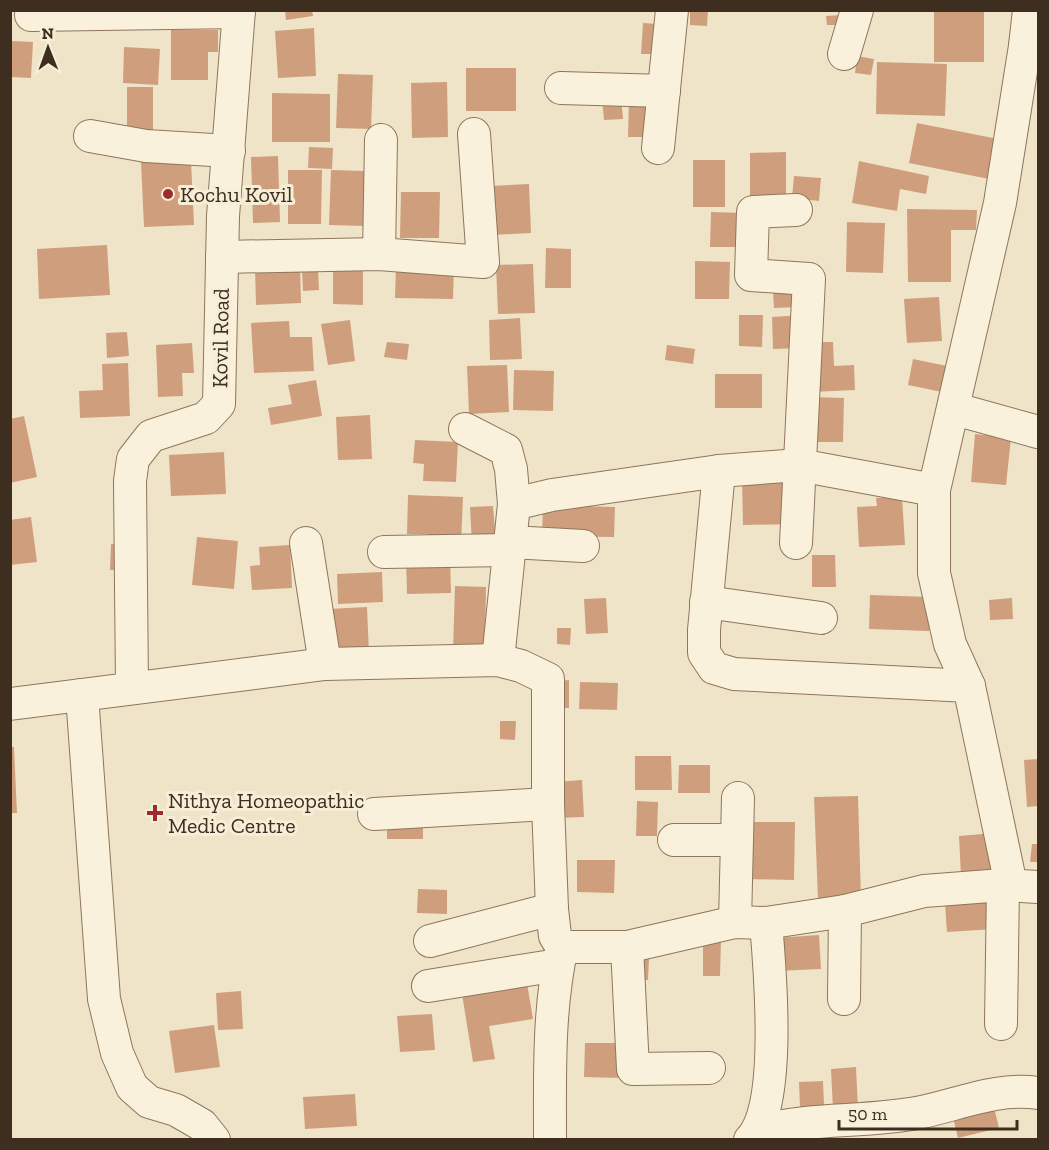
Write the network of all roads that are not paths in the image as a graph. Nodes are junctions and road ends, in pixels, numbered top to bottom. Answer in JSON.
{"nodes":[{"id":1,"x":672,"y":10,"type":"edge"},
{"id":2,"x":857,"y":10,"type":"edge"},
{"id":3,"x":1029,"y":10,"type":"edge"},
{"id":4,"x":239,"y":11,"type":"edge"},
{"id":5,"x":30,"y":15,"type":"dead end"},
{"id":6,"x":1032,"y":46,"type":"edge"},
{"id":7,"x":844,"y":54,"type":"dead end"},
{"id":8,"x":561,"y":88,"type":"dead end"},
{"id":9,"x":664,"y":91,"type":"junction"},
{"id":10,"x":474,"y":134,"type":"dead end"},
{"id":11,"x":90,"y":136,"type":"dead end"},
{"id":12,"x":381,"y":140,"type":"dead end"},
{"id":13,"x":658,"y":148,"type":"dead end"},
{"id":14,"x":229,"y":151,"type":"junction"},
{"id":15,"x":796,"y":210,"type":"dead end"},
{"id":16,"x":380,"y":254,"type":"junction"},
{"id":17,"x":222,"y":257,"type":"junction"},
{"id":18,"x":954,"y":409,"type":"junction"},
{"id":19,"x":465,"y":429,"type":"dead end"},
{"id":20,"x":1038,"y":432,"type":"edge"},
{"id":21,"x":799,"y":465,"type":"junction"},
{"id":22,"x":719,"y":471,"type":"junction"},
{"id":23,"x":934,"y":490,"type":"junction"},
{"id":24,"x":514,"y":504,"type":"junction"},
{"id":25,"x":306,"y":543,"type":"dead end"},
{"id":26,"x":796,"y":543,"type":"dead end"},
{"id":27,"x":510,"y":546,"type":"junction"},
{"id":28,"x":584,"y":546,"type":"dead end"},
{"id":29,"x":384,"y":552,"type":"dead end"},
{"id":30,"x":706,"y":602,"type":"junction"},
{"id":31,"x":821,"y":618,"type":"dead end"},
{"id":32,"x":498,"y":660,"type":"junction"},
{"id":33,"x":325,"y":664,"type":"junction"},
{"id":34,"x":969,"y":686,"type":"junction"},
{"id":35,"x":132,"y":687,"type":"junction"},
{"id":36,"x":82,"y":695,"type":"junction"},
{"id":37,"x":10,"y":704,"type":"edge"},
{"id":38,"x":738,"y":798,"type":"dead end"},
{"id":39,"x":548,"y":804,"type":"junction"},
{"id":40,"x":374,"y":813,"type":"dead end"},
{"id":41,"x":674,"y":840,"type":"dead end"},
{"id":42,"x":736,"y":840,"type":"junction"},
{"id":43,"x":1018,"y":885,"type":"edge"},
{"id":44,"x":552,"y":909,"type":"junction"},
{"id":45,"x":845,"y":911,"type":"junction"},
{"id":46,"x":735,"y":922,"type":"junction"},
{"id":47,"x":766,"y":923,"type":"junction"},
{"id":48,"x":430,"y":941,"type":"dead end"},
{"id":49,"x":627,"y":947,"type":"junction"},
{"id":50,"x":560,"y":956,"type":"junction"},
{"id":51,"x":428,"y":986,"type":"dead end"},
{"id":52,"x":844,"y":999,"type":"dead end"},
{"id":53,"x":1001,"y":1024,"type":"dead end"},
{"id":54,"x":710,"y":1068,"type":"dead end"},
{"id":55,"x":1038,"y":1093,"type":"edge"},
{"id":56,"x":924,"y":1126,"type":"edge"},
{"id":57,"x":754,"y":1135,"type":"edge"},
{"id":58,"x":214,"y":1140,"type":"edge"},
{"id":59,"x":550,"y":1140,"type":"edge"}],
"edges":[{"from":1,"to":9,"type":"street"},
{"from":2,"to":7,"type":"street"},
{"from":3,"to":6,"type":"street"},
{"from":4,"to":5,"type":"street"},
{"from":4,"to":14,"type":"street","name":"Kovil Road"},
{"from":6,"to":18,"type":"street"},
{"from":8,"to":9,"type":"street"},
{"from":9,"to":13,"type":"street"},
{"from":10,"to":16,"type":"street"},
{"from":11,"to":14,"type":"street"},
{"from":12,"to":16,"type":"street"},
{"from":14,"to":17,"type":"street","name":"Kovil Road"},
{"from":15,"to":21,"type":"street"},
{"from":16,"to":17,"type":"street"},
{"from":17,"to":35,"type":"street","name":"Kovil Road"},
{"from":18,"to":20,"type":"street"},
{"from":18,"to":23,"type":"street"},
{"from":19,"to":24,"type":"street"},
{"from":21,"to":22,"type":"street"},
{"from":21,"to":23,"type":"street"},
{"from":21,"to":26,"type":"street"},
{"from":22,"to":24,"type":"street"},
{"from":22,"to":30,"type":"street"},
{"from":23,"to":34,"type":"street"},
{"from":24,"to":27,"type":"street"},
{"from":25,"to":33,"type":"street"},
{"from":27,"to":28,"type":"street"},
{"from":27,"to":29,"type":"street"},
{"from":27,"to":32,"type":"street"},
{"from":30,"to":31,"type":"street"},
{"from":30,"to":34,"type":"street"},
{"from":32,"to":33,"type":"street"},
{"from":32,"to":39,"type":"street"},
{"from":33,"to":35,"type":"street"},
{"from":34,"to":43,"type":"street"},
{"from":35,"to":36,"type":"street"},
{"from":36,"to":37,"type":"street"},
{"from":36,"to":58,"type":"street"},
{"from":38,"to":42,"type":"street"},
{"from":39,"to":40,"type":"street"},
{"from":39,"to":44,"type":"street"},
{"from":41,"to":42,"type":"street"},
{"from":42,"to":46,"type":"street"},
{"from":43,"to":45,"type":"street"},
{"from":43,"to":53,"type":"street"},
{"from":44,"to":48,"type":"street"},
{"from":44,"to":50,"type":"street"},
{"from":45,"to":47,"type":"street"},
{"from":45,"to":52,"type":"street"},
{"from":46,"to":47,"type":"street"},
{"from":46,"to":49,"type":"street"},
{"from":47,"to":57,"type":"street"},
{"from":49,"to":50,"type":"street"},
{"from":49,"to":54,"type":"street"},
{"from":50,"to":51,"type":"street"},
{"from":50,"to":59,"type":"street"},
{"from":55,"to":56,"type":"street"},
{"from":56,"to":57,"type":"street"}]}
